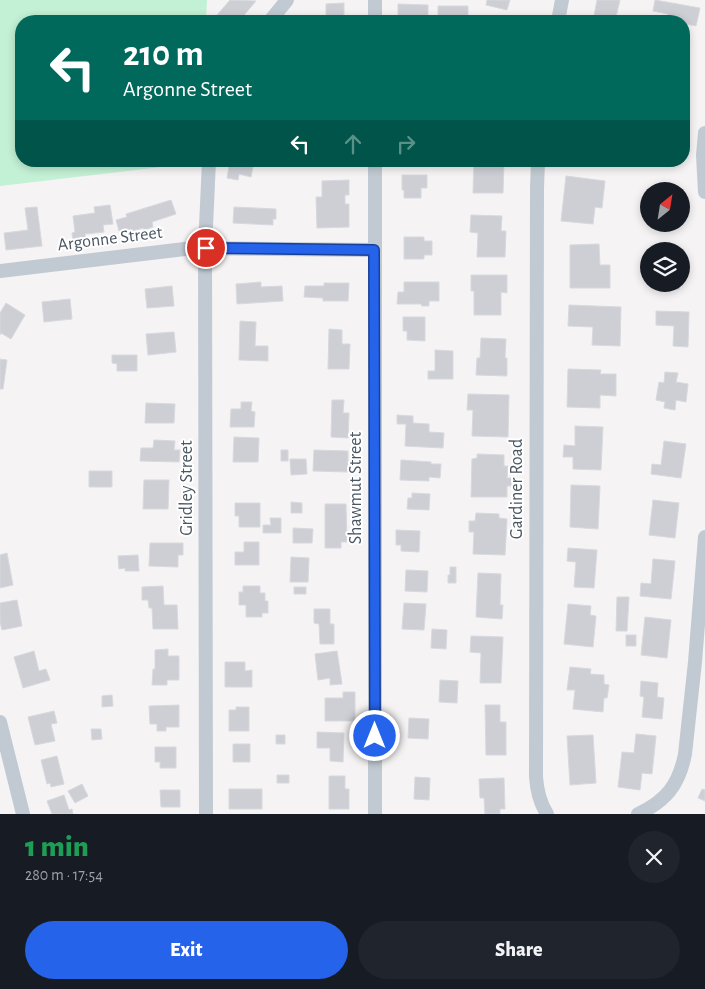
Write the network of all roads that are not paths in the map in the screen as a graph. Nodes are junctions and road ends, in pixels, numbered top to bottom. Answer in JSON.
{"nodes":[{"id":1,"x":287,"y":0,"type":"edge"},
{"id":2,"x":375,"y":0,"type":"edge"},
{"id":3,"x":562,"y":0,"type":"edge"},
{"id":4,"x":275,"y":15,"type":"edge"},
{"id":5,"x":375,"y":15,"type":"edge"},
{"id":6,"x":559,"y":15,"type":"edge"},
{"id":7,"x":705,"y":133,"type":"edge"},
{"id":8,"x":209,"y":167,"type":"edge"},
{"id":9,"x":375,"y":167,"type":"edge"},
{"id":10,"x":538,"y":167,"type":"edge"},
{"id":11,"x":705,"y":192,"type":"edge"},
{"id":12,"x":206,"y":248,"type":"junction"},
{"id":13,"x":374,"y":250,"type":"junction"},
{"id":14,"x":0,"y":270,"type":"edge"},
{"id":15,"x":705,"y":537,"type":"edge"},
{"id":16,"x":700,"y":662,"type":"edge"},
{"id":17,"x":0,"y":722,"type":"edge"},
{"id":18,"x":23,"y":814,"type":"edge"},
{"id":19,"x":206,"y":814,"type":"edge"},
{"id":20,"x":375,"y":814,"type":"edge"},
{"id":21,"x":547,"y":814,"type":"edge"},
{"id":22,"x":638,"y":814,"type":"edge"}],
"edges":[{"from":1,"to":4,"type":"street"},
{"from":2,"to":5,"type":"street"},
{"from":3,"to":6,"type":"street"},
{"from":7,"to":11,"type":"street"},
{"from":8,"to":12,"type":"street","name":"Gridley Street"},
{"from":9,"to":13,"type":"street","name":"Shawmut Street"},
{"from":10,"to":21,"type":"street","name":"Gardiner Road"},
{"from":12,"to":13,"type":"street","name":"Argonne Street"},
{"from":12,"to":14,"type":"street","name":"Argonne Street"},
{"from":12,"to":19,"type":"street","name":"Gridley Street"},
{"from":13,"to":20,"type":"street","name":"Shawmut Street"},
{"from":15,"to":16,"type":"street"},
{"from":16,"to":22,"type":"street"},
{"from":17,"to":18,"type":"street"}]}
